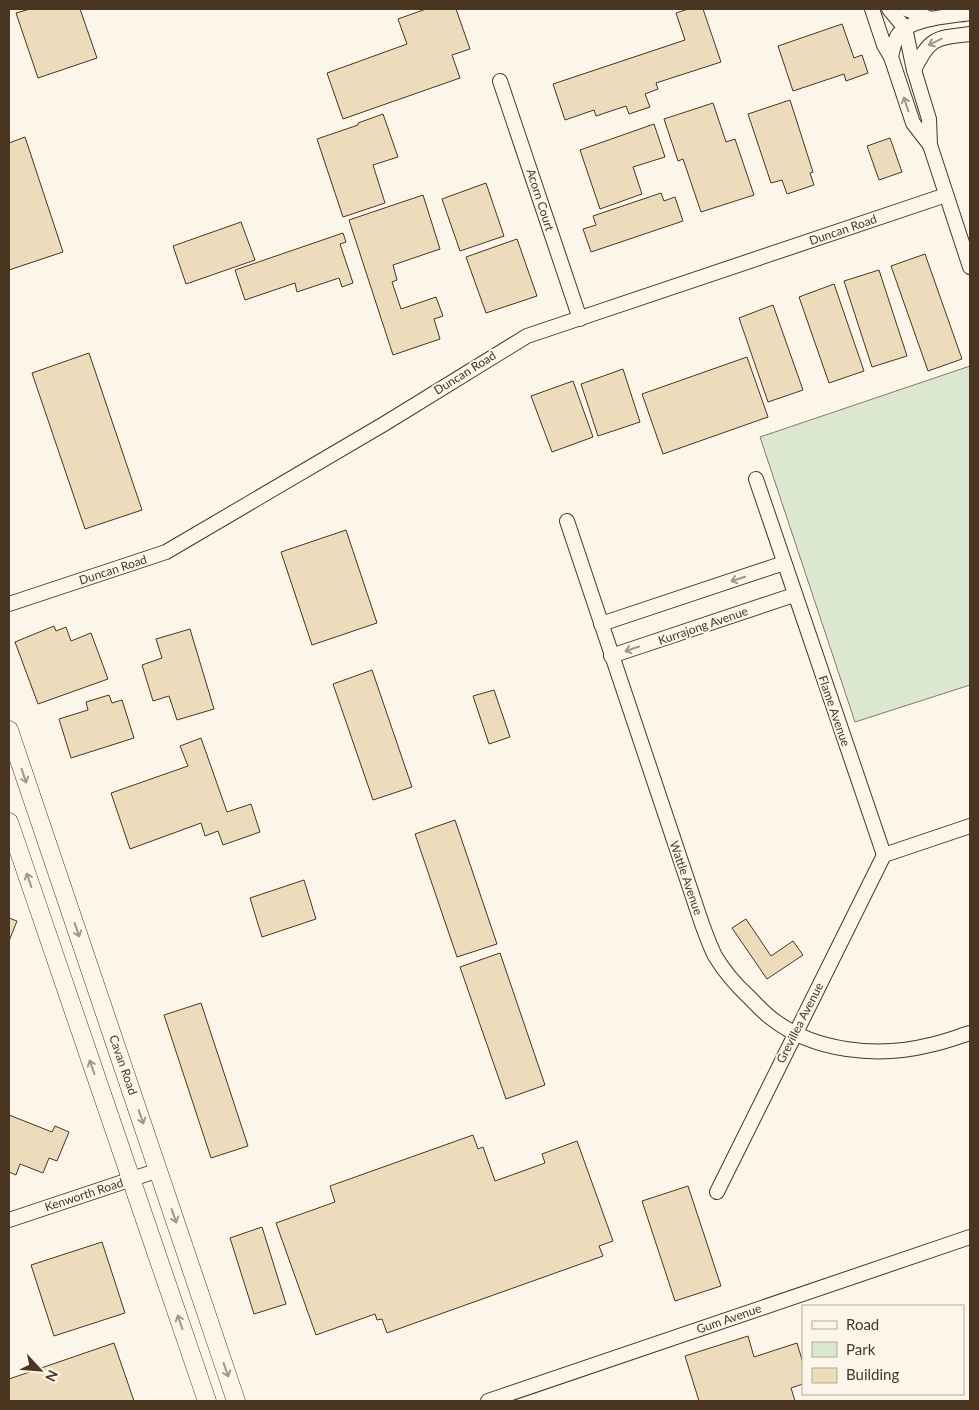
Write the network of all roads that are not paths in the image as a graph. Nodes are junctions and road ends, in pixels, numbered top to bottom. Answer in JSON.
{"nodes":[{"id":1,"x":872,"y":9,"type":"edge"},
{"id":2,"x":889,"y":9,"type":"edge"},
{"id":3,"x":906,"y":9,"type":"edge"},
{"id":4,"x":970,"y":13,"type":"edge"},
{"id":5,"x":931,"y":19,"type":"junction"},
{"id":6,"x":905,"y":28,"type":"junction"},
{"id":7,"x":970,"y":34,"type":"edge"},
{"id":8,"x":891,"y":57,"type":"junction"},
{"id":9,"x":914,"y":70,"type":"junction"},
{"id":10,"x":500,"y":81,"type":"dead end"},
{"id":11,"x":930,"y":145,"type":"junction"},
{"id":12,"x":946,"y":195,"type":"junction"},
{"id":13,"x":970,"y":267,"type":"edge"},
{"id":14,"x":580,"y":318,"type":"junction"},
{"id":15,"x":756,"y":480,"type":"dead end"},
{"id":16,"x":567,"y":520,"type":"dead end"},
{"id":17,"x":784,"y":564,"type":"junction"},
{"id":18,"x":794,"y":595,"type":"junction"},
{"id":19,"x":9,"y":604,"type":"edge"},
{"id":20,"x":601,"y":624,"type":"junction"},
{"id":21,"x":611,"y":656,"type":"junction"},
{"id":22,"x":9,"y":730,"type":"edge"},
{"id":23,"x":9,"y":822,"type":"edge"},
{"id":24,"x":970,"y":826,"type":"edge"},
{"id":25,"x":884,"y":855,"type":"junction"},
{"id":26,"x":794,"y":1033,"type":"junction"},
{"id":27,"x":970,"y":1033,"type":"edge"},
{"id":28,"x":158,"y":1170,"type":"junction"},
{"id":29,"x":131,"y":1179,"type":"junction"},
{"id":30,"x":717,"y":1192,"type":"dead end"},
{"id":31,"x":9,"y":1220,"type":"edge"},
{"id":32,"x":970,"y":1237,"type":"edge"},
{"id":33,"x":207,"y":1401,"type":"edge"},
{"id":34,"x":236,"y":1401,"type":"edge"},
{"id":35,"x":488,"y":1401,"type":"edge"}],
"edges":[{"from":1,"to":8,"type":"street"},
{"from":2,"to":6,"type":"street"},
{"from":3,"to":5,"type":"street"},
{"from":4,"to":5,"type":"street"},
{"from":5,"to":6,"type":"street"},
{"from":6,"to":8,"type":"street"},
{"from":6,"to":9,"type":"street"},
{"from":7,"to":9,"type":"street","one_way":true},
{"from":11,"to":8,"type":"street","one_way":true},
{"from":9,"to":11,"type":"street"},
{"from":10,"to":14,"type":"street","name":"Acorn Court"},
{"from":11,"to":12,"type":"street"},
{"from":12,"to":13,"type":"street"},
{"from":12,"to":14,"type":"street","name":"Duncan Road"},
{"from":14,"to":19,"type":"street","name":"Duncan Road"},
{"from":15,"to":17,"type":"street","name":"Flame Avenue"},
{"from":16,"to":20,"type":"street","name":"Wattle Avenue"},
{"from":17,"to":18,"type":"street","name":"Flame Avenue"},
{"from":17,"to":20,"type":"street","one_way":true},
{"from":18,"to":21,"type":"street","name":"Kurrajong Avenue","one_way":true},
{"from":18,"to":25,"type":"street","name":"Flame Avenue"},
{"from":20,"to":21,"type":"street","name":"Wattle Avenue"},
{"from":21,"to":26,"type":"street","name":"Wattle Avenue"},
{"from":22,"to":28,"type":"main road","name":"Cavan Road","one_way":true},
{"from":29,"to":23,"type":"main road","one_way":true},
{"from":24,"to":25,"type":"street"},
{"from":25,"to":26,"type":"street","name":"Grevillea Avenue"},
{"from":26,"to":27,"type":"street","name":"Wattle Avenue"},
{"from":26,"to":30,"type":"street","name":"Grevillea Avenue"},
{"from":28,"to":29,"type":"street","name":"Kenworth Road"},
{"from":28,"to":34,"type":"main road","name":"Cavan Road","one_way":true},
{"from":29,"to":31,"type":"street","name":"Kenworth Road"},
{"from":33,"to":29,"type":"main road","one_way":true},
{"from":32,"to":35,"type":"street","name":"Gum Avenue"}]}
